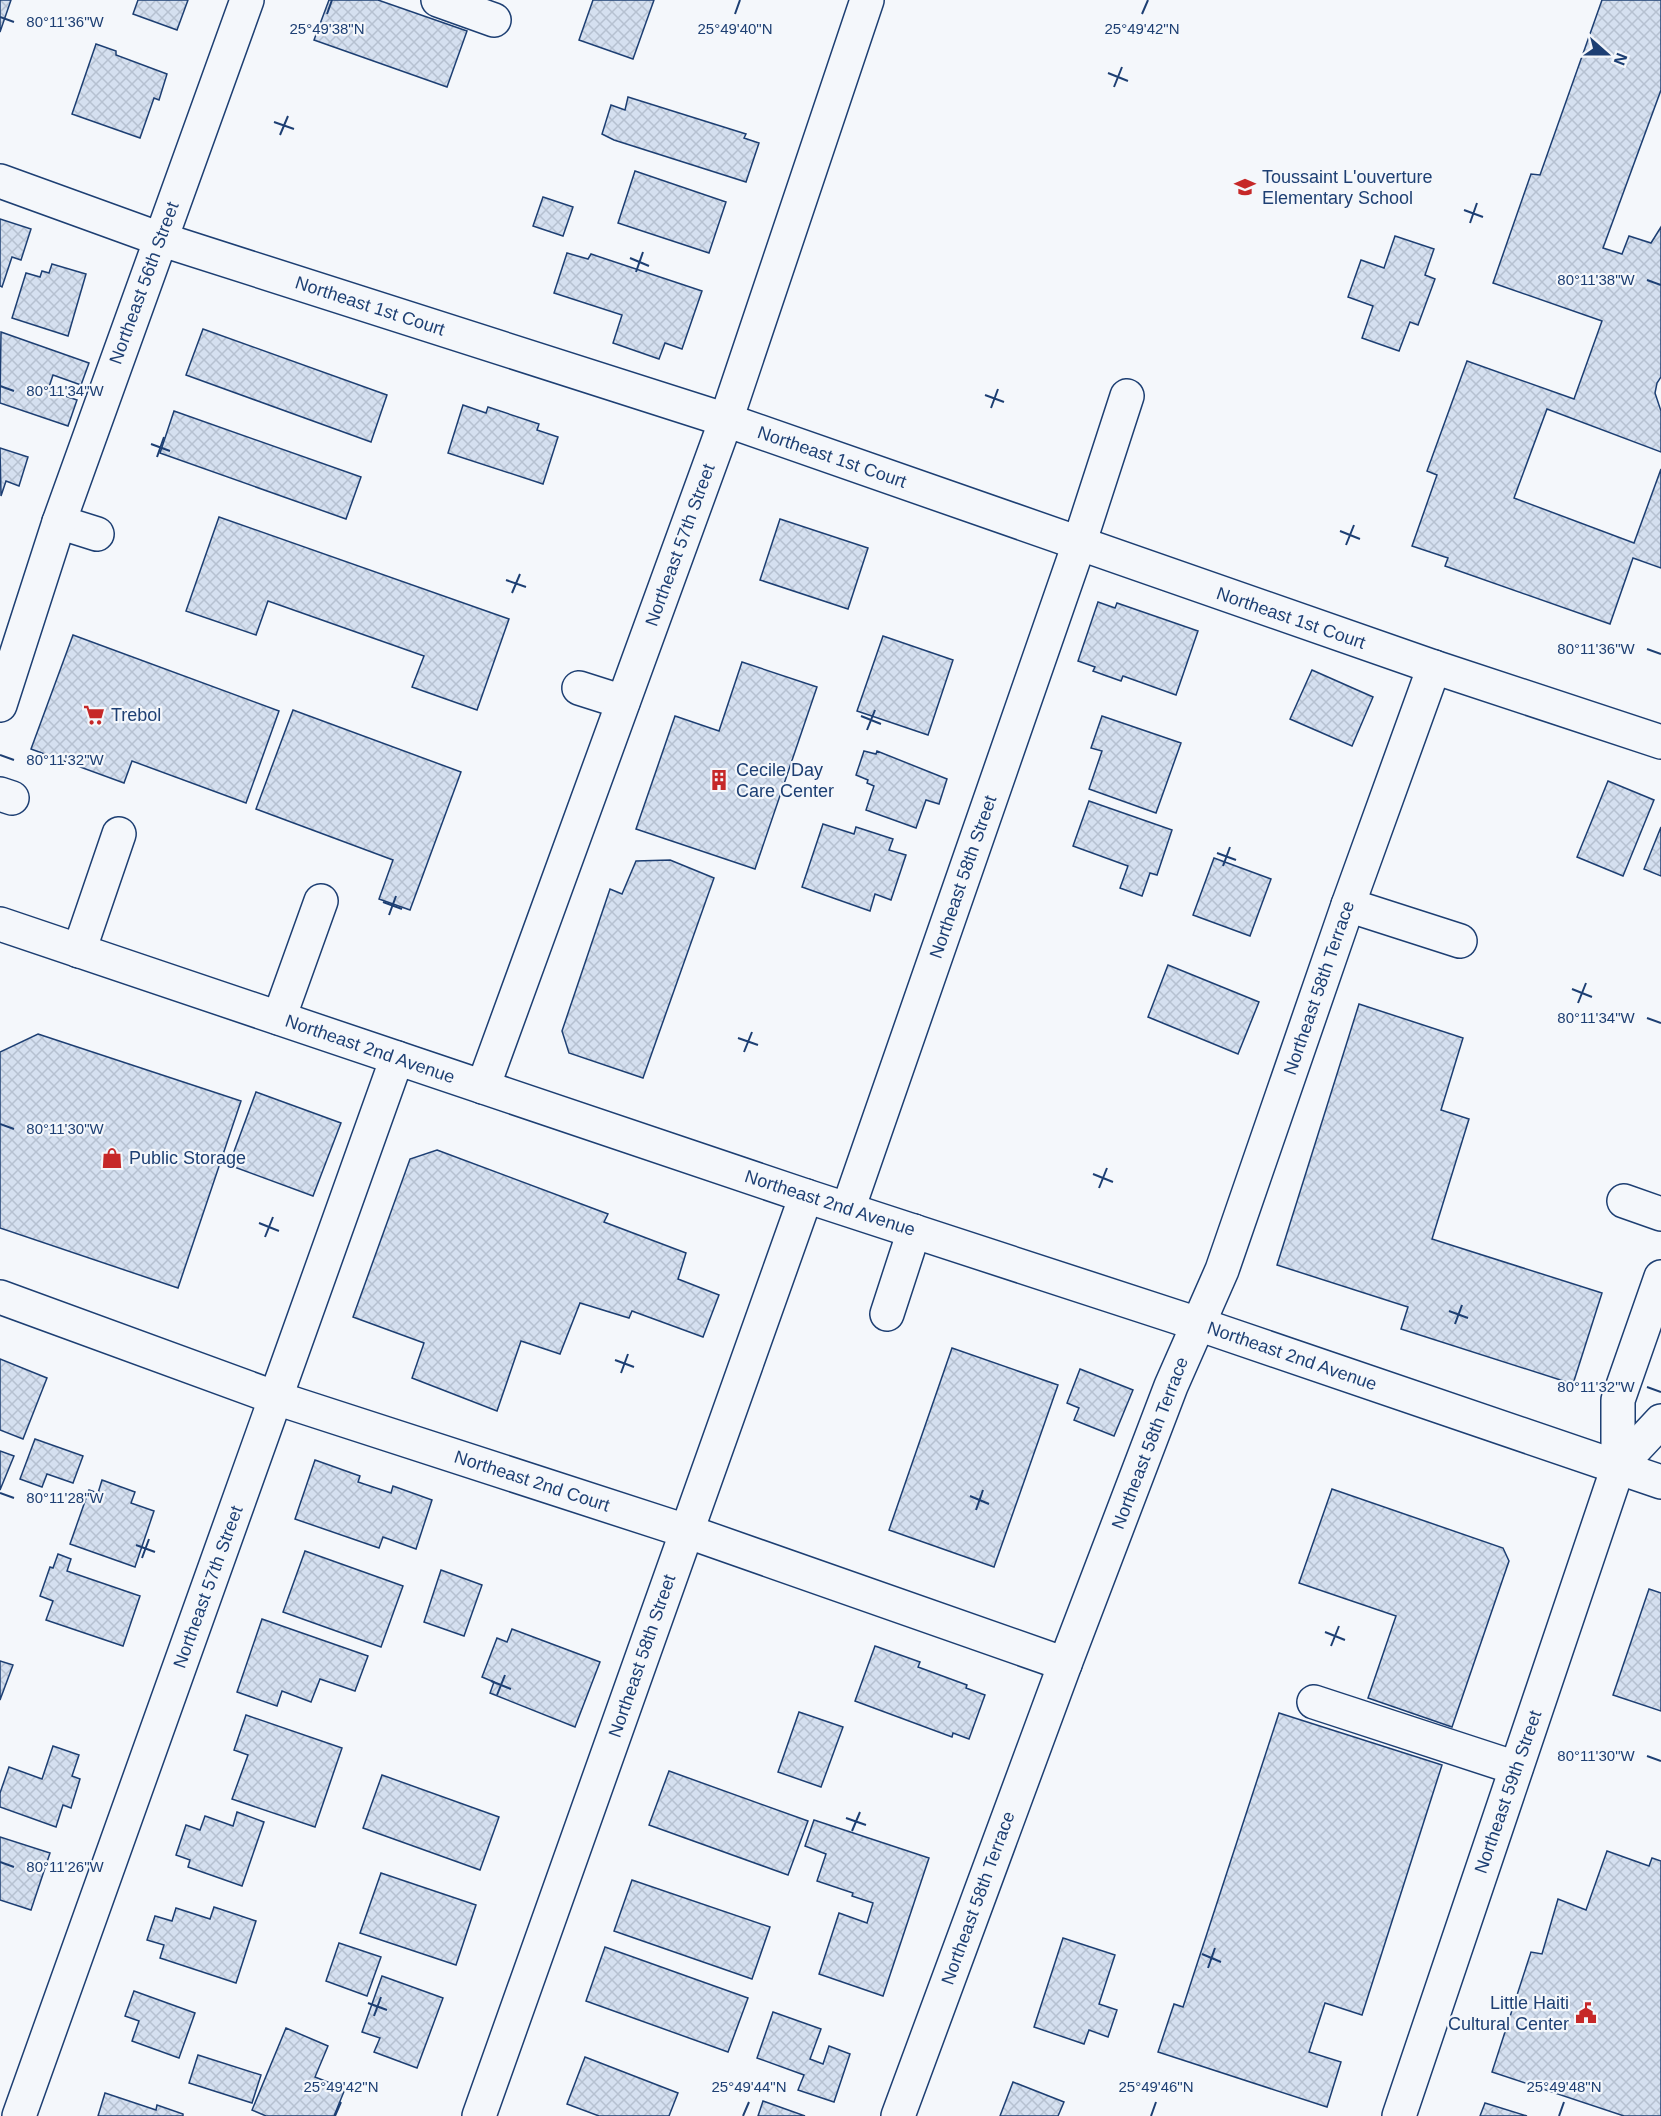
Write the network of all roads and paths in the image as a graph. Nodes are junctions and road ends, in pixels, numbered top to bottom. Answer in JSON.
{"nodes":[{"id":1,"x":247,"y":0,"type":"edge"},
{"id":2,"x":438,"y":0,"type":"edge"},
{"id":3,"x":867,"y":0,"type":"edge"},
{"id":4,"x":494,"y":20,"type":"dead end"},
{"id":5,"x":0,"y":181,"type":"edge"},
{"id":6,"x":160,"y":239,"type":"junction"},
{"id":7,"x":1127,"y":396,"type":"dead end"},
{"id":8,"x":726,"y":420,"type":"junction"},
{"id":9,"x":59,"y":522,"type":"junction"},
{"id":10,"x":97,"y":534,"type":"dead end"},
{"id":11,"x":1078,"y":544,"type":"junction"},
{"id":12,"x":1434,"y":668,"type":"junction"},
{"id":13,"x":579,"y":688,"type":"dead end"},
{"id":14,"x":623,"y":702,"type":"junction"},
{"id":15,"x":0,"y":705,"type":"edge"},
{"id":16,"x":1661,"y":742,"type":"edge"},
{"id":17,"x":119,"y":834,"type":"dead end"},
{"id":18,"x":321,"y":901,"type":"dead end"},
{"id":19,"x":1348,"y":905,"type":"junction"},
{"id":20,"x":0,"y":924,"type":"edge"},
{"id":21,"x":1461,"y":942,"type":"dead end"},
{"id":22,"x":79,"y":951,"type":"junction"},
{"id":23,"x":279,"y":1018,"type":"junction"},
{"id":24,"x":397,"y":1058,"type":"junction"},
{"id":25,"x":483,"y":1087,"type":"junction"},
{"id":26,"x":807,"y":1196,"type":"junction"},
{"id":27,"x":1624,"y":1201,"type":"dead end"},
{"id":28,"x":848,"y":1209,"type":"junction"},
{"id":29,"x":1661,"y":1214,"type":"edge"},
{"id":30,"x":914,"y":1231,"type":"junction"},
{"id":31,"x":1661,"y":1277,"type":"edge"},
{"id":32,"x":0,"y":1297,"type":"edge"},
{"id":33,"x":887,"y":1314,"type":"dead end"},
{"id":34,"x":1198,"y":1324,"type":"junction"},
{"id":35,"x":276,"y":1398,"type":"junction"},
{"id":36,"x":1661,"y":1421,"type":"edge"},
{"id":37,"x":1617,"y":1467,"type":"junction"},
{"id":38,"x":1661,"y":1482,"type":"edge"},
{"id":39,"x":686,"y":1531,"type":"junction"},
{"id":40,"x":1065,"y":1664,"type":"junction"},
{"id":41,"x":1314,"y":1702,"type":"dead end"},
{"id":42,"x":1516,"y":1768,"type":"junction"},
{"id":43,"x":19,"y":2116,"type":"edge"},
{"id":44,"x":479,"y":2116,"type":"edge"},
{"id":45,"x":898,"y":2116,"type":"edge"},
{"id":46,"x":1400,"y":2116,"type":"edge"}],
"edges":[{"from":1,"to":6,"type":"street","name":"Northeast 56th Street"},
{"from":2,"to":4,"type":"street"},
{"from":3,"to":8,"type":"street","name":"Northeast 57th Street"},
{"from":5,"to":6,"type":"street","name":"Northeast 1st Court"},
{"from":6,"to":8,"type":"street","name":"Northeast 1st Court"},
{"from":6,"to":9,"type":"street","name":"Northeast 56th Street"},
{"from":7,"to":11,"type":"street","name":"Northeast 58th Street"},
{"from":8,"to":11,"type":"street","name":"Northeast 1st Court"},
{"from":8,"to":14,"type":"street","name":"Northeast 57th Street"},
{"from":9,"to":10,"type":"street"},
{"from":9,"to":15,"type":"street","name":"Northeast 56th Street"},
{"from":11,"to":12,"type":"street","name":"Northeast 1st Court"},
{"from":11,"to":28,"type":"street","name":"Northeast 58th Street"},
{"from":12,"to":16,"type":"street","name":"Northeast 1st Court"},
{"from":12,"to":19,"type":"street","name":"Northeast 58th Terrace"},
{"from":13,"to":14,"type":"street"},
{"from":14,"to":25,"type":"street","name":"Northeast 57th Street"},
{"from":17,"to":22,"type":"street"},
{"from":18,"to":23,"type":"street"},
{"from":19,"to":21,"type":"street"},
{"from":19,"to":34,"type":"street","name":"Northeast 58th Terrace"},
{"from":20,"to":22,"type":"street","name":"Northeast 2nd Avenue"},
{"from":22,"to":23,"type":"street","name":"Northeast 2nd Avenue"},
{"from":23,"to":24,"type":"street","name":"Northeast 2nd Avenue"},
{"from":24,"to":25,"type":"street","name":"Northeast 2nd Avenue"},
{"from":24,"to":35,"type":"street","name":"Northeast 57th Street"},
{"from":25,"to":26,"type":"street","name":"Northeast 2nd Avenue"},
{"from":26,"to":28,"type":"street","name":"Northeast 2nd Avenue"},
{"from":26,"to":39,"type":"street","name":"Northeast 58th Street"},
{"from":27,"to":29,"type":"street"},
{"from":28,"to":30,"type":"street","name":"Northeast 2nd Avenue"},
{"from":30,"to":33,"type":"street"},
{"from":30,"to":34,"type":"street","name":"Northeast 2nd Avenue"},
{"from":31,"to":37,"type":"street","name":"Northeast 59th Street"},
{"from":32,"to":35,"type":"street","name":"Northeast 2nd Court"},
{"from":34,"to":37,"type":"street","name":"Northeast 2nd Avenue"},
{"from":34,"to":40,"type":"street","name":"Northeast 58th Terrace"},
{"from":35,"to":39,"type":"street","name":"Northeast 2nd Court"},
{"from":35,"to":43,"type":"street","name":"Northeast 57th Street"},
{"from":36,"to":37,"type":"street","name":"Northeast 59th Street"},
{"from":37,"to":38,"type":"street","name":"Northeast 2nd Avenue"},
{"from":37,"to":42,"type":"street","name":"Northeast 59th Street"},
{"from":39,"to":40,"type":"street","name":"Northeast 2nd Court"},
{"from":39,"to":44,"type":"street","name":"Northeast 58th Street"},
{"from":40,"to":45,"type":"street","name":"Northeast 58th Terrace"},
{"from":41,"to":42,"type":"street"},
{"from":42,"to":46,"type":"street","name":"Northeast 59th Street"}]}
